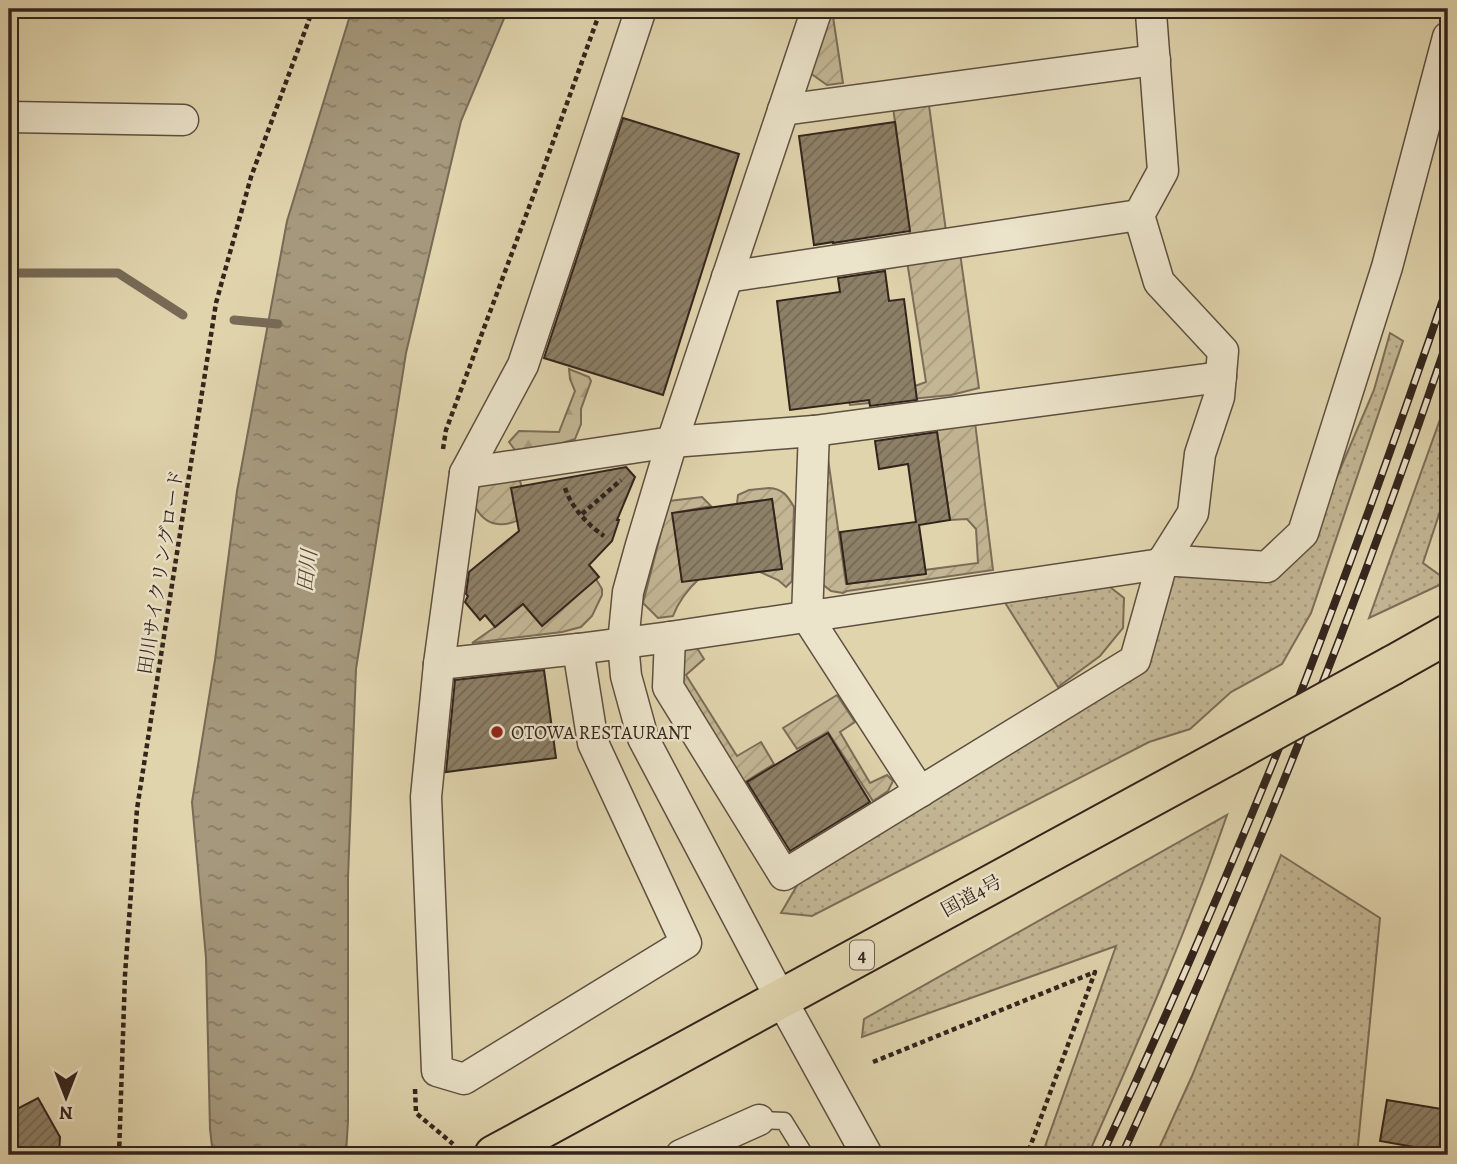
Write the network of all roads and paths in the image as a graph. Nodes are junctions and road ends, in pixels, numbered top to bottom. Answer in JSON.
{"nodes":[{"id":1,"x":313,"y":9,"type":"edge"},
{"id":2,"x":641,"y":9,"type":"edge"},
{"id":3,"x":817,"y":9,"type":"edge"},
{"id":4,"x":1149,"y":9,"type":"edge"},
{"id":5,"x":1448,"y":37,"type":"edge"},
{"id":6,"x":1155,"y":60,"type":"junction"},
{"id":7,"x":783,"y":110,"type":"junction"},
{"id":8,"x":9,"y":117,"type":"edge"},
{"id":9,"x":183,"y":120,"type":"dead end"},
{"id":10,"x":1139,"y":215,"type":"junction"},
{"id":11,"x":727,"y":277,"type":"junction"},
{"id":12,"x":1221,"y":377,"type":"junction"},
{"id":13,"x":814,"y":431,"type":"junction"},
{"id":14,"x":673,"y":442,"type":"junction"},
{"id":15,"x":630,"y":472,"type":"dead end"},
{"id":16,"x":464,"y":473,"type":"junction"},
{"id":17,"x":564,"y":487,"type":"dead end"},
{"id":18,"x":582,"y":514,"type":"junction"},
{"id":19,"x":604,"y":536,"type":"dead end"},
{"id":20,"x":1163,"y":560,"type":"junction"},
{"id":21,"x":807,"y":617,"type":"junction"},
{"id":22,"x":1448,"y":634,"type":"edge"},
{"id":23,"x":670,"y":637,"type":"junction"},
{"id":24,"x":623,"y":643,"type":"junction"},
{"id":25,"x":578,"y":649,"type":"junction"},
{"id":26,"x":439,"y":664,"type":"junction"},
{"id":27,"x":920,"y":792,"type":"junction"},
{"id":28,"x":781,"y":999,"type":"junction"},
{"id":29,"x":873,"y":1062,"type":"dead end"},
{"id":30,"x":416,"y":1113,"type":"dead end"},
{"id":31,"x":759,"y":1120,"type":"joint"},
{"id":32,"x":453,"y":1144,"type":"dead end"},
{"id":33,"x":119,"y":1155,"type":"edge"},
{"id":34,"x":494,"y":1155,"type":"edge"},
{"id":35,"x":681,"y":1155,"type":"edge"},
{"id":36,"x":805,"y":1155,"type":"edge"},
{"id":37,"x":867,"y":1155,"type":"edge"},
{"id":38,"x":1027,"y":1155,"type":"edge"}],
"edges":[{"from":1,"to":33,"type":"path","name":"田川サイクリングロード"},
{"from":2,"to":16,"type":"street"},
{"from":3,"to":7,"type":"street"},
{"from":4,"to":6,"type":"street"},
{"from":5,"to":20,"type":"street"},
{"from":6,"to":7,"type":"street"},
{"from":6,"to":10,"type":"street"},
{"from":7,"to":11,"type":"street"},
{"from":8,"to":9,"type":"street"},
{"from":10,"to":11,"type":"street"},
{"from":10,"to":12,"type":"street"},
{"from":11,"to":14,"type":"street"},
{"from":12,"to":13,"type":"street"},
{"from":12,"to":20,"type":"street"},
{"from":13,"to":14,"type":"street"},
{"from":13,"to":21,"type":"street"},
{"from":14,"to":16,"type":"street"},
{"from":14,"to":24,"type":"street"},
{"from":15,"to":18,"type":"path"},
{"from":16,"to":26,"type":"street"},
{"from":17,"to":18,"type":"path"},
{"from":18,"to":19,"type":"path"},
{"from":20,"to":21,"type":"street"},
{"from":20,"to":27,"type":"street"},
{"from":21,"to":23,"type":"street"},
{"from":21,"to":27,"type":"street"},
{"from":22,"to":28,"type":"highway","name":"国道4号","number":"4","bridge":true},
{"from":23,"to":24,"type":"street"},
{"from":23,"to":27,"type":"street"},
{"from":24,"to":25,"type":"street"},
{"from":24,"to":28,"type":"street"},
{"from":25,"to":26,"type":"street"},
{"from":25,"to":26,"type":"street"},
{"from":28,"to":34,"type":"highway","name":"国道4号","number":"4"},
{"from":28,"to":37,"type":"street"},
{"from":29,"to":38,"type":"path"},
{"from":30,"to":32,"type":"path"},
{"from":31,"to":35,"type":"street"},
{"from":31,"to":36,"type":"lane"}]}
